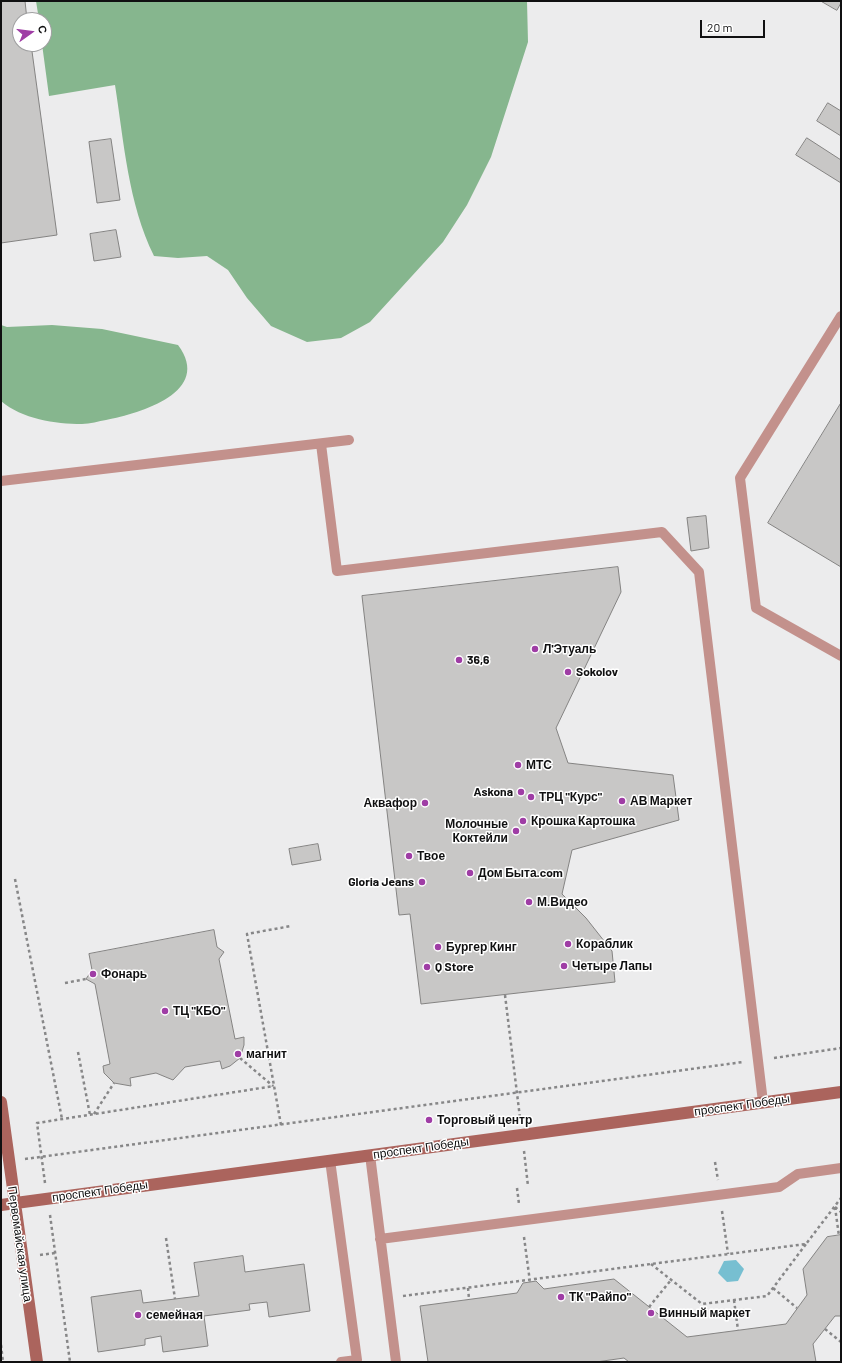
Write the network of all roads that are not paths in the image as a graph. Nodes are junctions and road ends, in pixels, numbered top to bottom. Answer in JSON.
{"nodes":[{"id":1,"x":841,"y":316,"type":"edge"},
{"id":2,"x":349,"y":440,"type":"dead end"},
{"id":3,"x":321,"y":444,"type":"junction"},
{"id":4,"x":1,"y":481,"type":"edge"},
{"id":5,"x":841,"y":656,"type":"edge"},
{"id":6,"x":841,"y":1092,"type":"edge"},
{"id":7,"x":1,"y":1102,"type":"edge"},
{"id":8,"x":764,"y":1102,"type":"junction"},
{"id":9,"x":370,"y":1155,"type":"junction"},
{"id":10,"x":330,"y":1160,"type":"junction"},
{"id":11,"x":841,"y":1168,"type":"edge"},
{"id":12,"x":14,"y":1203,"type":"junction"},
{"id":13,"x":1,"y":1205,"type":"edge"},
{"id":14,"x":380,"y":1239,"type":"junction"},
{"id":15,"x":36,"y":1362,"type":"edge"},
{"id":16,"x":341,"y":1362,"type":"edge"},
{"id":17,"x":396,"y":1362,"type":"edge"}],
"edges":[{"from":1,"to":5,"type":"lane"},
{"from":2,"to":3,"type":"lane"},
{"from":3,"to":4,"type":"lane"},
{"from":3,"to":8,"type":"lane"},
{"from":6,"to":8,"type":"main road","name":"проспект Победы"},
{"from":7,"to":12,"type":"main road","name":"Первомайская улица"},
{"from":8,"to":9,"type":"main road","name":"проспект Победы"},
{"from":9,"to":10,"type":"main road","name":"проспект Победы"},
{"from":9,"to":14,"type":"lane"},
{"from":10,"to":12,"type":"main road","name":"проспект Победы"},
{"from":10,"to":16,"type":"lane"},
{"from":11,"to":14,"type":"lane"},
{"from":12,"to":13,"type":"main road","name":"проспект Победы"},
{"from":12,"to":15,"type":"main road","name":"Первомайская улица"},
{"from":14,"to":17,"type":"lane"}]}
